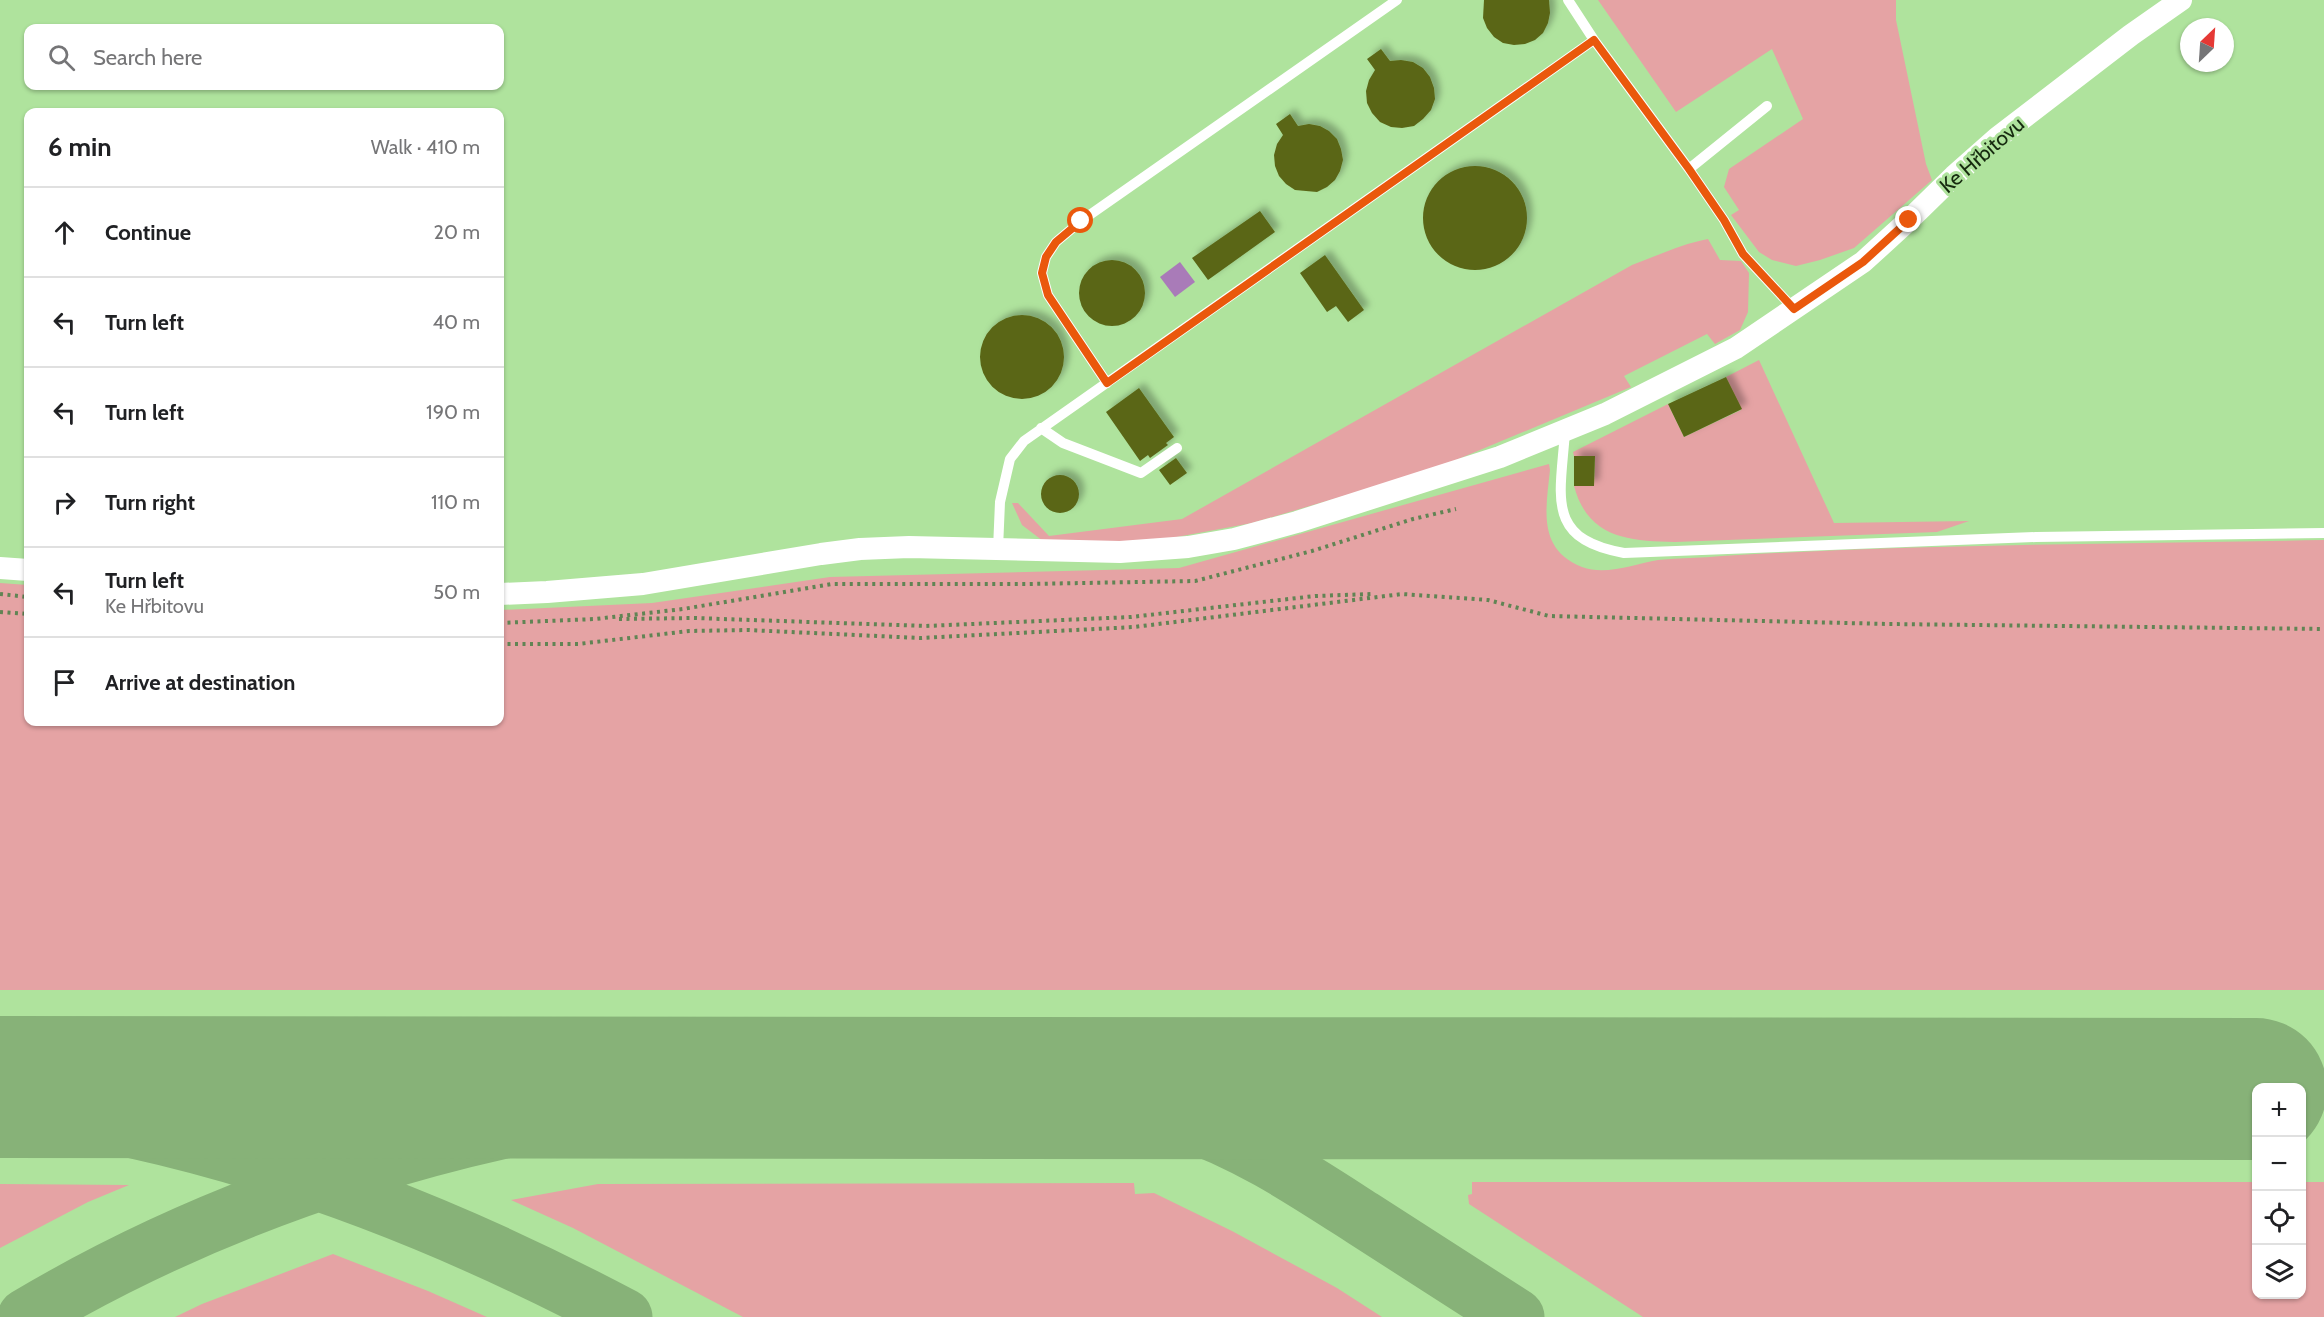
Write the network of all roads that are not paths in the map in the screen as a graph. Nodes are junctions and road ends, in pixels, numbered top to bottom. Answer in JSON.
{"nodes":[{"id":1,"x":1397,"y":0,"type":"edge"},
{"id":2,"x":1568,"y":0,"type":"edge"},
{"id":3,"x":2181,"y":0,"type":"edge"},
{"id":4,"x":1594,"y":40,"type":"junction"},
{"id":5,"x":1767,"y":106,"type":"dead end"},
{"id":6,"x":1689,"y":169,"type":"junction"},
{"id":7,"x":1794,"y":309,"type":"junction"},
{"id":8,"x":1107,"y":383,"type":"junction"},
{"id":9,"x":1041,"y":428,"type":"junction"},
{"id":10,"x":1565,"y":430,"type":"junction"},
{"id":11,"x":1177,"y":448,"type":"dead end"},
{"id":12,"x":2324,"y":533,"type":"edge"},
{"id":13,"x":998,"y":549,"type":"junction"},
{"id":14,"x":0,"y":568,"type":"edge"},
{"id":15,"x":24,"y":570,"type":"edge"},
{"id":16,"x":504,"y":594,"type":"edge"}],
"edges":[{"from":1,"to":8,"type":"lane"},
{"from":2,"to":4,"type":"lane"},
{"from":3,"to":7,"type":"street","name":"Ke Hřbitovu"},
{"from":4,"to":6,"type":"lane"},
{"from":4,"to":8,"type":"lane"},
{"from":5,"to":6,"type":"lane"},
{"from":6,"to":7,"type":"lane"},
{"from":7,"to":10,"type":"street","name":"Ke Hřbitovu"},
{"from":8,"to":9,"type":"lane"},
{"from":9,"to":11,"type":"lane"},
{"from":9,"to":13,"type":"lane"},
{"from":10,"to":12,"type":"lane"},
{"from":10,"to":13,"type":"street","name":"Ke Hřbitovu"},
{"from":13,"to":16,"type":"street","name":"Ke Hřbitovu"},
{"from":14,"to":15,"type":"street"}]}
